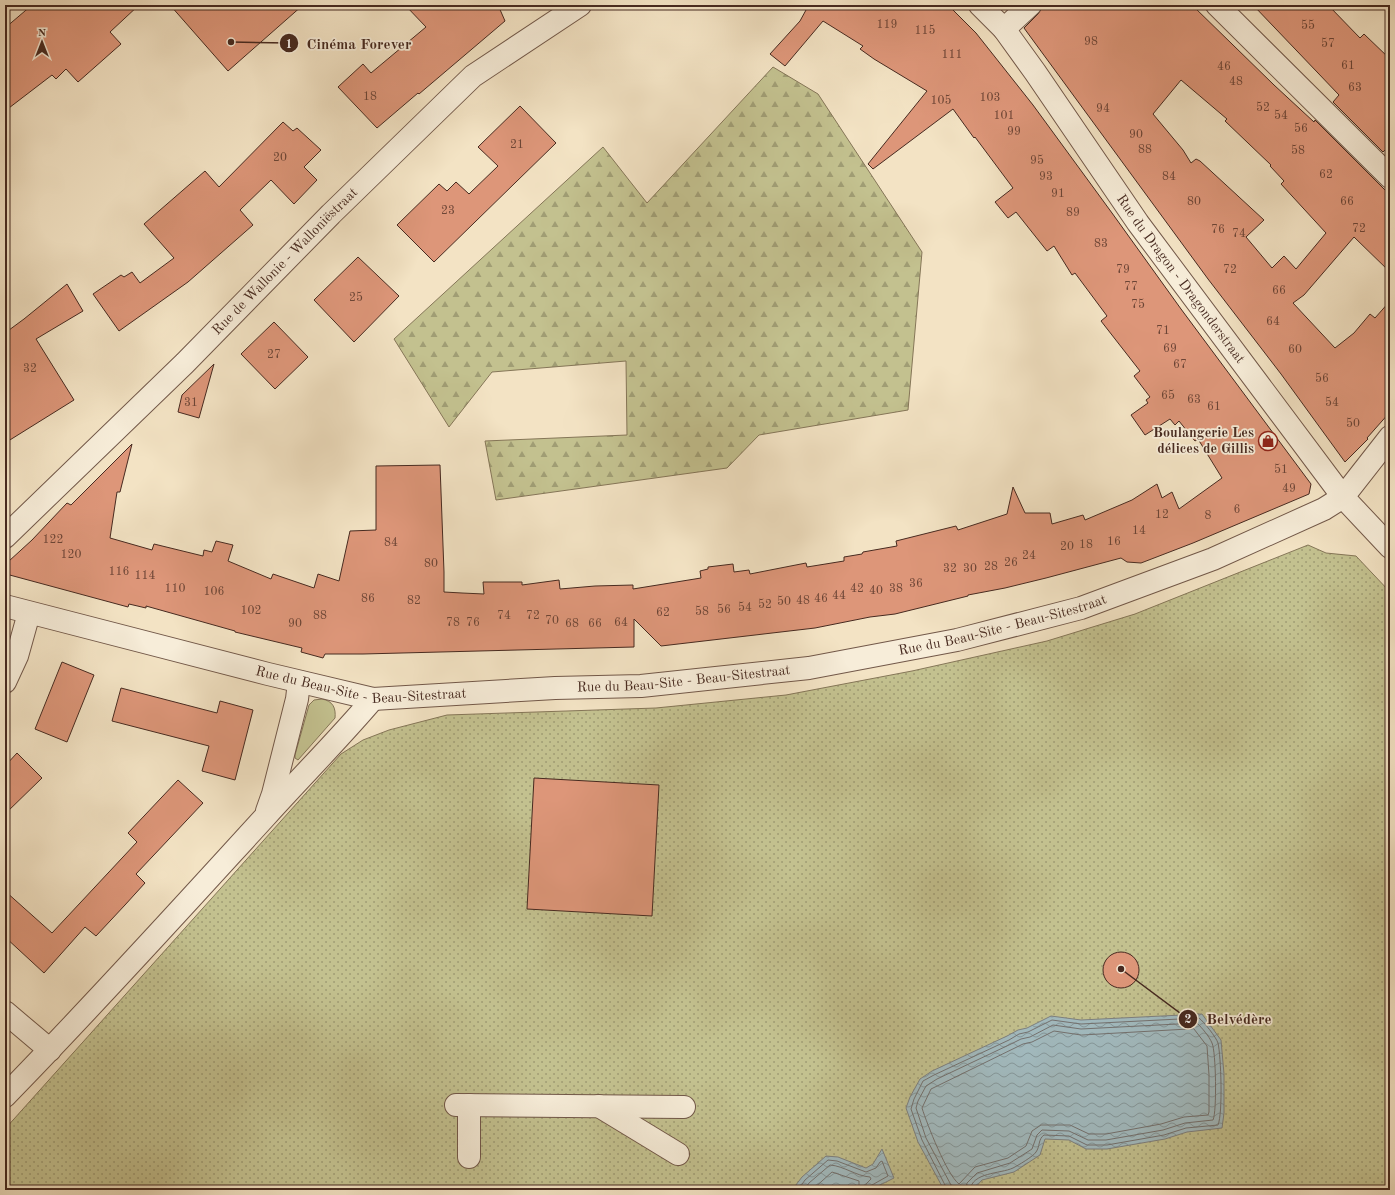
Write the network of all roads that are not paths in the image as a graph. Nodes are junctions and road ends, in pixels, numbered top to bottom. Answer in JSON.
{"nodes":[{"id":1,"x":580,"y":5,"type":"edge"},
{"id":2,"x":980,"y":5,"type":"edge"},
{"id":3,"x":1030,"y":5,"type":"edge"},
{"id":4,"x":1217,"y":5,"type":"edge"},
{"id":5,"x":1004,"y":29,"type":"junction"},
{"id":6,"x":1390,"y":177,"type":"edge"},
{"id":7,"x":1390,"y":437,"type":"edge"},
{"id":8,"x":1343,"y":497,"type":"junction"},
{"id":9,"x":5,"y":536,"type":"edge"},
{"id":10,"x":1390,"y":547,"type":"edge"},
{"id":11,"x":5,"y":606,"type":"edge"},
{"id":12,"x":29,"y":613,"type":"junction"},
{"id":13,"x":5,"y":682,"type":"edge"},
{"id":14,"x":299,"y":682,"type":"junction"},
{"id":15,"x":373,"y":699,"type":"junction"},
{"id":16,"x":266,"y":816,"type":"junction"},
{"id":17,"x":5,"y":1012,"type":"edge"},
{"id":18,"x":50,"y":1050,"type":"junction"},
{"id":19,"x":5,"y":1096,"type":"edge"},
{"id":20,"x":599,"y":1106,"type":"junction"},
{"id":21,"x":684,"y":1107,"type":"dead end"},
{"id":22,"x":678,"y":1154,"type":"dead end"},
{"id":23,"x":469,"y":1157,"type":"dead end"}],
"edges":[{"from":1,"to":9,"type":"street","name":"Rue de Wallonie - Walloniëstraat"},
{"from":2,"to":5,"type":"street","name":"Rue du Dragon - Dragonderstraat"},
{"from":3,"to":5,"type":"street"},
{"from":4,"to":6,"type":"street"},
{"from":5,"to":8,"type":"street","name":"Rue du Dragon - Dragonderstraat"},
{"from":7,"to":8,"type":"street","name":"Rue du Beau-Site - Beau-Sitestraat"},
{"from":8,"to":10,"type":"street","name":"Rue du Dragon - Dragonderstraat"},
{"from":8,"to":15,"type":"street","name":"Rue du Beau-Site - Beau-Sitestraat"},
{"from":11,"to":12,"type":"street","name":"Rue du Beau-Site - Beau-Sitestraat"},
{"from":12,"to":13,"type":"street"},
{"from":12,"to":14,"type":"street","name":"Rue du Beau-Site - Beau-Sitestraat"},
{"from":14,"to":15,"type":"street","name":"Rue du Beau-Site - Beau-Sitestraat"},
{"from":14,"to":16,"type":"street"},
{"from":15,"to":16,"type":"street"},
{"from":16,"to":18,"type":"street"},
{"from":17,"to":18,"type":"street"},
{"from":18,"to":19,"type":"street"},
{"from":20,"to":21,"type":"street"},
{"from":20,"to":22,"type":"street"},
{"from":20,"to":23,"type":"street"}]}
